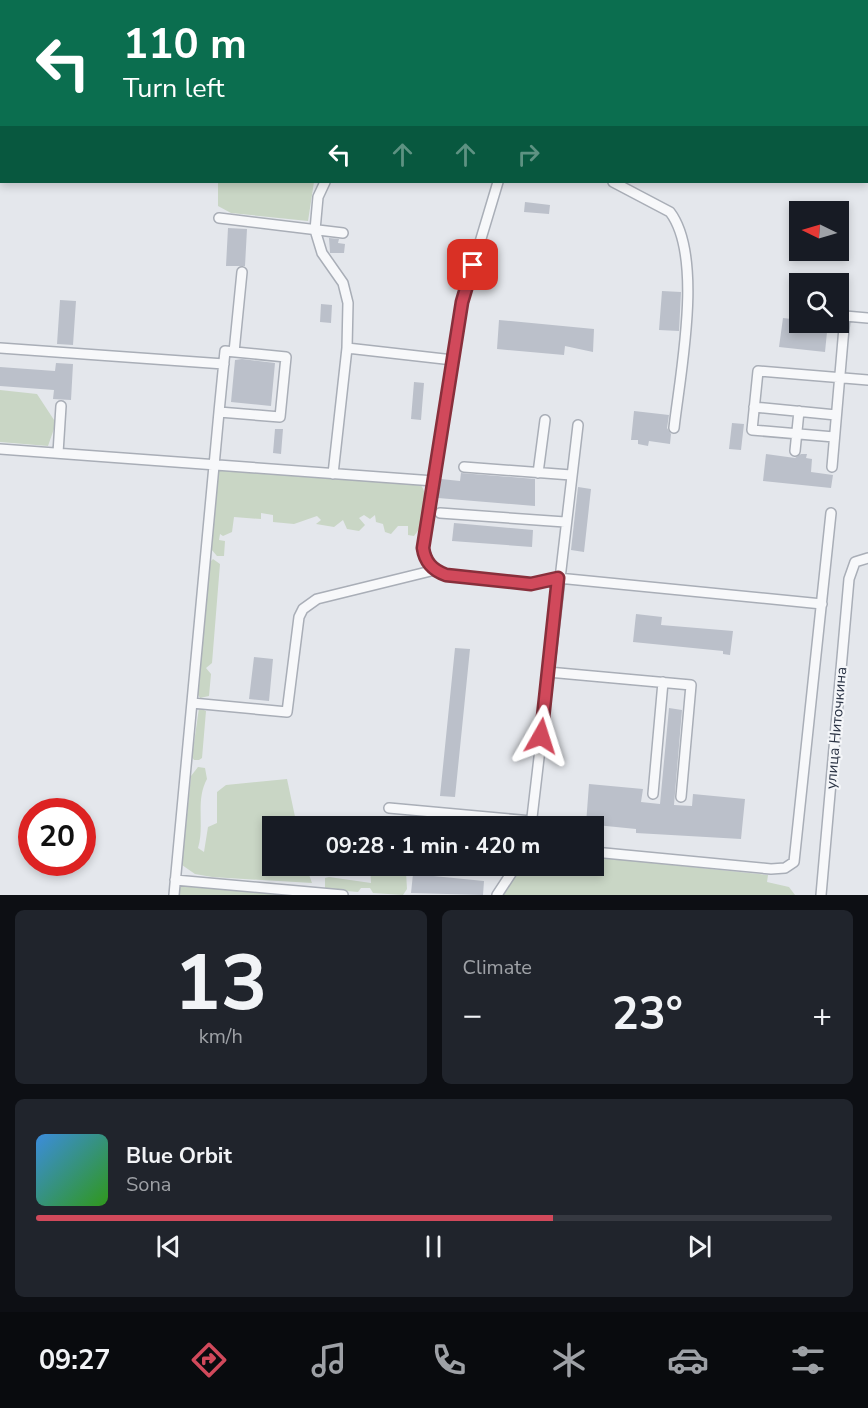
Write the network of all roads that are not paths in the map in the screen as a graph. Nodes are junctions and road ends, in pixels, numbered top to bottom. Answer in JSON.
{"nodes":[{"id":1,"x":325,"y":183,"type":"edge"},
{"id":2,"x":615,"y":183,"type":"edge"},
{"id":3,"x":499,"y":184,"type":"edge"},
{"id":4,"x":219,"y":218,"type":"dead end"},
{"id":5,"x":315,"y":230,"type":"junction"},
{"id":6,"x":343,"y":233,"type":"dead end"},
{"id":7,"x":242,"y":272,"type":"dead end"},
{"id":8,"x":868,"y":318,"type":"edge"},
{"id":9,"x":0,"y":348,"type":"edge"},
{"id":10,"x":347,"y":348,"type":"junction"},
{"id":11,"x":234,"y":352,"type":"junction"},
{"id":12,"x":453,"y":360,"type":"junction"},
{"id":13,"x":224,"y":364,"type":"junction"},
{"id":14,"x":840,"y":378,"type":"junction"},
{"id":15,"x":868,"y":380,"type":"edge"},
{"id":16,"x":61,"y":406,"type":"dead end"},
{"id":17,"x":754,"y":407,"type":"junction"},
{"id":18,"x":799,"y":411,"type":"junction"},
{"id":19,"x":219,"y":412,"type":"junction"},
{"id":20,"x":836,"y":415,"type":"junction"},
{"id":21,"x":545,"y":420,"type":"dead end"},
{"id":22,"x":578,"y":425,"type":"dead end"},
{"id":23,"x":674,"y":429,"type":"dead end"},
{"id":24,"x":796,"y":434,"type":"junction"},
{"id":25,"x":834,"y":437,"type":"junction"},
{"id":26,"x":0,"y":448,"type":"edge"},
{"id":27,"x":795,"y":451,"type":"dead end"},
{"id":28,"x":58,"y":453,"type":"junction"},
{"id":29,"x":214,"y":465,"type":"junction"},
{"id":30,"x":464,"y":467,"type":"dead end"},
{"id":31,"x":832,"y":467,"type":"dead end"},
{"id":32,"x":538,"y":473,"type":"junction"},
{"id":33,"x":333,"y":474,"type":"junction"},
{"id":34,"x":571,"y":475,"type":"junction"},
{"id":35,"x":434,"y":481,"type":"junction"},
{"id":36,"x":440,"y":513,"type":"dead end"},
{"id":37,"x":831,"y":513,"type":"dead end"},
{"id":38,"x":565,"y":522,"type":"junction"},
{"id":39,"x":868,"y":558,"type":"edge"},
{"id":40,"x":435,"y":570,"type":"junction"},
{"id":41,"x":558,"y":578,"type":"junction"},
{"id":42,"x":822,"y":604,"type":"junction"},
{"id":43,"x":548,"y":672,"type":"junction"},
{"id":44,"x":663,"y":682,"type":"junction"},
{"id":45,"x":192,"y":703,"type":"junction"},
{"id":46,"x":654,"y":795,"type":"dead end"},
{"id":47,"x":681,"y":797,"type":"dead end"},
{"id":48,"x":389,"y":808,"type":"dead end"},
{"id":49,"x":460,"y":816,"type":"edge"},
{"id":50,"x":532,"y":816,"type":"edge"},
{"id":51,"x":604,"y":853,"type":"edge"},
{"id":52,"x":509,"y":876,"type":"edge"},
{"id":53,"x":175,"y":880,"type":"junction"},
{"id":54,"x":174,"y":895,"type":"edge"},
{"id":55,"x":344,"y":895,"type":"edge"},
{"id":56,"x":496,"y":895,"type":"edge"},
{"id":57,"x":821,"y":895,"type":"edge"}],
"edges":[{"from":1,"to":5,"type":"street"},
{"from":2,"to":23,"type":"street"},
{"from":3,"to":12,"type":"street"},
{"from":4,"to":5,"type":"street"},
{"from":5,"to":6,"type":"street"},
{"from":5,"to":10,"type":"street"},
{"from":7,"to":11,"type":"street"},
{"from":8,"to":14,"type":"street"},
{"from":9,"to":13,"type":"street"},
{"from":10,"to":12,"type":"street"},
{"from":10,"to":33,"type":"street"},
{"from":11,"to":13,"type":"street"},
{"from":11,"to":19,"type":"street"},
{"from":12,"to":35,"type":"street"},
{"from":13,"to":19,"type":"street"},
{"from":14,"to":15,"type":"street"},
{"from":14,"to":17,"type":"street"},
{"from":14,"to":20,"type":"street"},
{"from":16,"to":28,"type":"street"},
{"from":17,"to":18,"type":"street"},
{"from":17,"to":24,"type":"street"},
{"from":18,"to":20,"type":"street"},
{"from":18,"to":24,"type":"street"},
{"from":19,"to":29,"type":"street"},
{"from":20,"to":25,"type":"street"},
{"from":21,"to":32,"type":"street"},
{"from":22,"to":34,"type":"street"},
{"from":24,"to":25,"type":"street"},
{"from":24,"to":27,"type":"street"},
{"from":25,"to":31,"type":"street"},
{"from":26,"to":28,"type":"street"},
{"from":28,"to":29,"type":"street"},
{"from":29,"to":33,"type":"street"},
{"from":29,"to":45,"type":"street"},
{"from":30,"to":32,"type":"street"},
{"from":32,"to":34,"type":"street"},
{"from":33,"to":35,"type":"street"},
{"from":34,"to":38,"type":"street"},
{"from":35,"to":40,"type":"street"},
{"from":36,"to":38,"type":"street"},
{"from":37,"to":42,"type":"street"},
{"from":38,"to":41,"type":"street"},
{"from":39,"to":57,"type":"street","name":"улица Ниточкина"},
{"from":40,"to":41,"type":"street"},
{"from":40,"to":45,"type":"street"},
{"from":41,"to":42,"type":"street"},
{"from":41,"to":43,"type":"street"},
{"from":42,"to":51,"type":"street"},
{"from":43,"to":44,"type":"street"},
{"from":43,"to":50,"type":"street"},
{"from":44,"to":46,"type":"street"},
{"from":44,"to":47,"type":"street"},
{"from":45,"to":53,"type":"street"},
{"from":48,"to":49,"type":"street"},
{"from":52,"to":56,"type":"street"},
{"from":53,"to":54,"type":"street"},
{"from":53,"to":55,"type":"street"}]}
